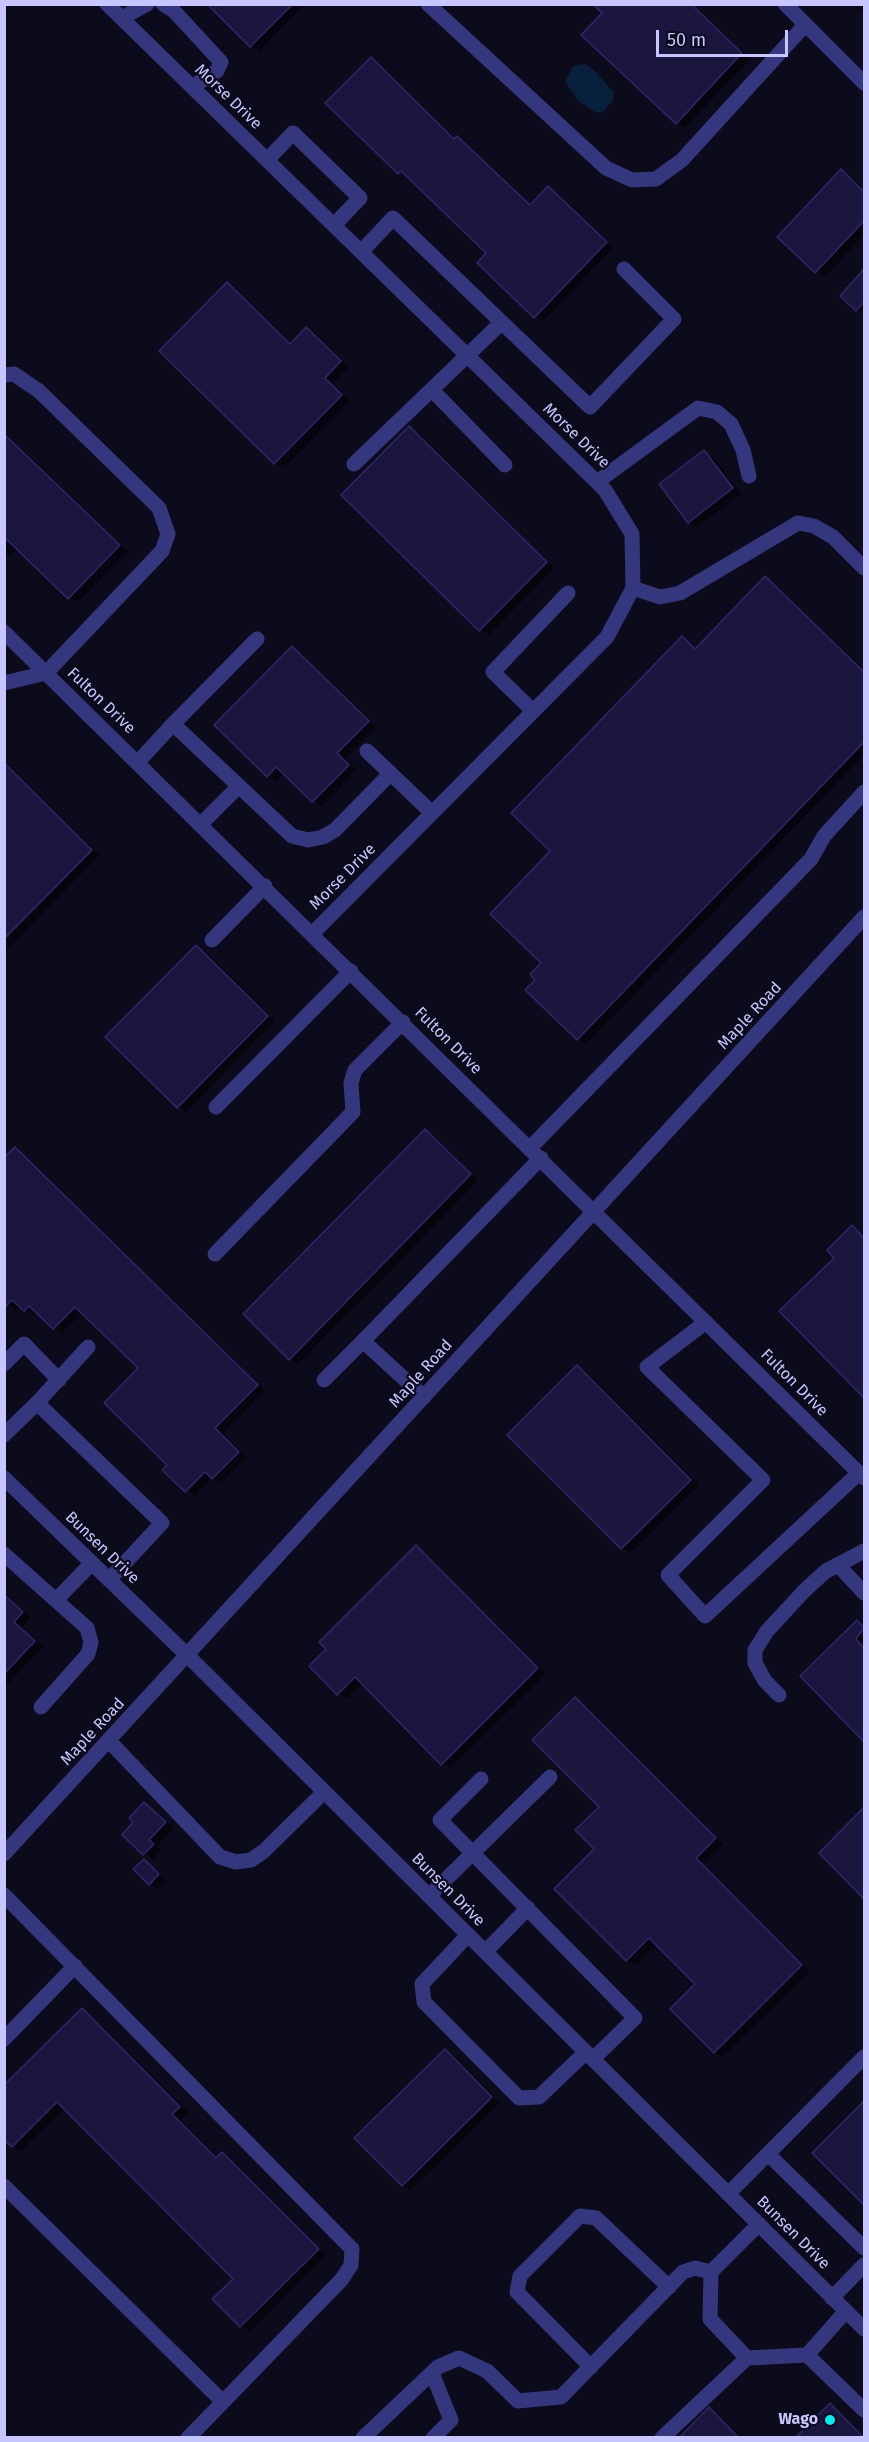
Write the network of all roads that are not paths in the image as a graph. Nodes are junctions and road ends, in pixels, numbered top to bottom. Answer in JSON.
{"nodes":[{"id":1,"x":107,"y":4,"type":"edge"},
{"id":2,"x":147,"y":4,"type":"edge"},
{"id":3,"x":163,"y":4,"type":"edge"},
{"id":4,"x":428,"y":4,"type":"edge"},
{"id":5,"x":785,"y":4,"type":"edge"},
{"id":6,"x":122,"y":18,"type":"junction"},
{"id":7,"x":805,"y":25,"type":"junction"},
{"id":8,"x":864,"y":83,"type":"edge"},
{"id":9,"x":192,"y":87,"type":"junction"},
{"id":10,"x":267,"y":160,"type":"junction"},
{"id":11,"x":334,"y":225,"type":"junction"},
{"id":12,"x":361,"y":252,"type":"junction"},
{"id":13,"x":624,"y":269,"type":"dead end"},
{"id":14,"x":501,"y":323,"type":"junction"},
{"id":15,"x":468,"y":356,"type":"junction"},
{"id":16,"x":4,"y":375,"type":"edge"},
{"id":17,"x":432,"y":390,"type":"junction"},
{"id":18,"x":354,"y":464,"type":"dead end"},
{"id":19,"x":505,"y":465,"type":"dead end"},
{"id":20,"x":749,"y":476,"type":"dead end"},
{"id":21,"x":597,"y":482,"type":"junction"},
{"id":22,"x":864,"y":568,"type":"edge"},
{"id":23,"x":633,"y":588,"type":"junction"},
{"id":24,"x":568,"y":593,"type":"dead end"},
{"id":25,"x":4,"y":632,"type":"edge"},
{"id":26,"x":257,"y":639,"type":"dead end"},
{"id":27,"x":46,"y":673,"type":"junction"},
{"id":28,"x":4,"y":683,"type":"edge"},
{"id":29,"x":533,"y":711,"type":"junction"},
{"id":30,"x":173,"y":724,"type":"junction"},
{"id":31,"x":367,"y":752,"type":"dead end"},
{"id":32,"x":138,"y":762,"type":"junction"},
{"id":33,"x":390,"y":774,"type":"junction"},
{"id":34,"x":238,"y":787,"type":"junction"},
{"id":35,"x":864,"y":792,"type":"edge"},
{"id":36,"x":432,"y":813,"type":"junction"},
{"id":37,"x":201,"y":824,"type":"junction"},
{"id":38,"x":265,"y":886,"type":"junction"},
{"id":39,"x":864,"y":917,"type":"edge"},
{"id":40,"x":313,"y":933,"type":"junction"},
{"id":41,"x":212,"y":940,"type":"dead end"},
{"id":42,"x":351,"y":971,"type":"junction"},
{"id":43,"x":403,"y":1022,"type":"junction"},
{"id":44,"x":216,"y":1107,"type":"dead end"},
{"id":45,"x":536,"y":1153,"type":"junction"},
{"id":46,"x":594,"y":1211,"type":"junction"},
{"id":47,"x":214,"y":1254,"type":"dead end"},
{"id":48,"x":706,"y":1322,"type":"junction"},
{"id":49,"x":363,"y":1341,"type":"junction"},
{"id":50,"x":88,"y":1347,"type":"dead end"},
{"id":51,"x":4,"y":1364,"type":"edge"},
{"id":52,"x":59,"y":1380,"type":"junction"},
{"id":53,"x":324,"y":1380,"type":"dead end"},
{"id":54,"x":424,"y":1397,"type":"junction"},
{"id":55,"x":39,"y":1401,"type":"junction"},
{"id":56,"x":4,"y":1435,"type":"edge"},
{"id":57,"x":862,"y":1476,"type":"edge"},
{"id":58,"x":4,"y":1478,"type":"edge"},
{"id":59,"x":864,"y":1551,"type":"edge"},
{"id":60,"x":4,"y":1554,"type":"edge"},
{"id":61,"x":92,"y":1563,"type":"junction"},
{"id":62,"x":838,"y":1565,"type":"junction"},
{"id":63,"x":109,"y":1580,"type":"junction"},
{"id":64,"x":864,"y":1593,"type":"edge"},
{"id":65,"x":56,"y":1600,"type":"junction"},
{"id":66,"x":188,"y":1656,"type":"junction"},
{"id":67,"x":779,"y":1695,"type":"dead end"},
{"id":68,"x":41,"y":1707,"type":"dead end"},
{"id":69,"x":109,"y":1741,"type":"junction"},
{"id":70,"x":550,"y":1777,"type":"dead end"},
{"id":71,"x":481,"y":1779,"type":"dead end"},
{"id":72,"x":324,"y":1792,"type":"junction"},
{"id":73,"x":4,"y":1854,"type":"edge"},
{"id":74,"x":472,"y":1855,"type":"junction"},
{"id":75,"x":4,"y":1895,"type":"edge"},
{"id":76,"x":429,"y":1896,"type":"junction"},
{"id":77,"x":528,"y":1908,"type":"junction"},
{"id":78,"x":468,"y":1935,"type":"junction"},
{"id":79,"x":485,"y":1952,"type":"junction"},
{"id":80,"x":75,"y":1966,"type":"junction"},
{"id":81,"x":4,"y":2039,"type":"edge"},
{"id":82,"x":590,"y":2056,"type":"junction"},
{"id":83,"x":864,"y":2057,"type":"edge"},
{"id":84,"x":768,"y":2154,"type":"junction"},
{"id":85,"x":4,"y":2186,"type":"edge"},
{"id":86,"x":728,"y":2194,"type":"junction"},
{"id":87,"x":759,"y":2224,"type":"junction"},
{"id":88,"x":864,"y":2248,"type":"edge"},
{"id":89,"x":864,"y":2265,"type":"edge"},
{"id":90,"x":711,"y":2272,"type":"junction"},
{"id":91,"x":669,"y":2287,"type":"junction"},
{"id":92,"x":832,"y":2298,"type":"junction"},
{"id":93,"x":846,"y":2311,"type":"junction"},
{"id":94,"x":864,"y":2329,"type":"edge"},
{"id":95,"x":807,"y":2355,"type":"junction"},
{"id":96,"x":747,"y":2358,"type":"junction"},
{"id":97,"x":591,"y":2367,"type":"junction"},
{"id":98,"x":432,"y":2373,"type":"junction"},
{"id":99,"x":223,"y":2402,"type":"junction"},
{"id":100,"x":864,"y":2410,"type":"edge"},
{"id":101,"x":188,"y":2438,"type":"edge"},
{"id":102,"x":363,"y":2438,"type":"edge"},
{"id":103,"x":433,"y":2438,"type":"edge"},
{"id":104,"x":662,"y":2438,"type":"edge"}],
"edges":[{"from":1,"to":6,"type":"street","name":"Morse Drive"},
{"from":2,"to":6,"type":"street"},
{"from":3,"to":9,"type":"street"},
{"from":4,"to":7,"type":"street"},
{"from":5,"to":7,"type":"street"},
{"from":6,"to":9,"type":"street","name":"Morse Drive"},
{"from":7,"to":8,"type":"street"},
{"from":9,"to":10,"type":"street","name":"Morse Drive"},
{"from":10,"to":11,"type":"street","name":"Morse Drive"},
{"from":10,"to":11,"type":"street"},
{"from":11,"to":12,"type":"street","name":"Morse Drive"},
{"from":12,"to":14,"type":"street"},
{"from":12,"to":15,"type":"street","name":"Morse Drive"},
{"from":13,"to":14,"type":"street"},
{"from":14,"to":15,"type":"street"},
{"from":15,"to":17,"type":"street"},
{"from":15,"to":21,"type":"street","name":"Morse Drive"},
{"from":16,"to":27,"type":"street"},
{"from":17,"to":18,"type":"street"},
{"from":17,"to":19,"type":"street"},
{"from":20,"to":21,"type":"street"},
{"from":21,"to":23,"type":"street","name":"Morse Drive"},
{"from":22,"to":23,"type":"street"},
{"from":23,"to":29,"type":"street","name":"Morse Drive"},
{"from":24,"to":29,"type":"street"},
{"from":25,"to":27,"type":"street","name":"Fulton Drive"},
{"from":26,"to":30,"type":"street"},
{"from":27,"to":28,"type":"street"},
{"from":27,"to":32,"type":"street","name":"Fulton Drive"},
{"from":29,"to":36,"type":"street","name":"Morse Drive"},
{"from":30,"to":32,"type":"street"},
{"from":30,"to":34,"type":"street"},
{"from":31,"to":33,"type":"street"},
{"from":32,"to":37,"type":"street","name":"Fulton Drive"},
{"from":33,"to":34,"type":"street"},
{"from":33,"to":36,"type":"street"},
{"from":34,"to":37,"type":"street"},
{"from":35,"to":45,"type":"street"},
{"from":36,"to":40,"type":"street","name":"Morse Drive"},
{"from":37,"to":38,"type":"street","name":"Fulton Drive"},
{"from":38,"to":40,"type":"street","name":"Fulton Drive"},
{"from":38,"to":41,"type":"street"},
{"from":39,"to":46,"type":"street","name":"Maple Road"},
{"from":40,"to":42,"type":"street","name":"Fulton Drive"},
{"from":42,"to":43,"type":"street","name":"Fulton Drive"},
{"from":42,"to":44,"type":"street"},
{"from":43,"to":45,"type":"street","name":"Fulton Drive"},
{"from":43,"to":47,"type":"street"},
{"from":45,"to":46,"type":"street","name":"Fulton Drive"},
{"from":45,"to":49,"type":"street"},
{"from":46,"to":48,"type":"street","name":"Fulton Drive"},
{"from":46,"to":54,"type":"street","name":"Maple Road"},
{"from":48,"to":57,"type":"street","name":"Fulton Drive"},
{"from":48,"to":57,"type":"street"},
{"from":49,"to":53,"type":"street"},
{"from":49,"to":54,"type":"street"},
{"from":50,"to":52,"type":"street"},
{"from":51,"to":52,"type":"street"},
{"from":52,"to":55,"type":"street"},
{"from":54,"to":66,"type":"street","name":"Maple Road"},
{"from":55,"to":56,"type":"street"},
{"from":55,"to":63,"type":"street"},
{"from":58,"to":61,"type":"street","name":"Bunsen Drive"},
{"from":59,"to":62,"type":"street"},
{"from":60,"to":65,"type":"street"},
{"from":61,"to":63,"type":"street","name":"Bunsen Drive"},
{"from":61,"to":65,"type":"street"},
{"from":62,"to":64,"type":"street"},
{"from":62,"to":67,"type":"street"},
{"from":63,"to":66,"type":"street","name":"Bunsen Drive"},
{"from":65,"to":68,"type":"street"},
{"from":66,"to":69,"type":"street","name":"Maple Road"},
{"from":66,"to":72,"type":"street","name":"Bunsen Drive"},
{"from":69,"to":72,"type":"street"},
{"from":69,"to":73,"type":"street","name":"Maple Road"},
{"from":70,"to":74,"type":"street"},
{"from":71,"to":74,"type":"street"},
{"from":72,"to":76,"type":"street","name":"Bunsen Drive"},
{"from":74,"to":76,"type":"street"},
{"from":74,"to":77,"type":"street"},
{"from":75,"to":80,"type":"street"},
{"from":76,"to":78,"type":"street","name":"Bunsen Drive"},
{"from":77,"to":79,"type":"street"},
{"from":77,"to":82,"type":"street"},
{"from":78,"to":79,"type":"street","name":"Bunsen Drive"},
{"from":78,"to":82,"type":"street"},
{"from":79,"to":82,"type":"street","name":"Bunsen Drive"},
{"from":80,"to":81,"type":"street"},
{"from":80,"to":99,"type":"street"},
{"from":82,"to":86,"type":"street","name":"Bunsen Drive"},
{"from":83,"to":84,"type":"street"},
{"from":84,"to":86,"type":"street"},
{"from":84,"to":88,"type":"street"},
{"from":85,"to":99,"type":"street"},
{"from":86,"to":87,"type":"street","name":"Bunsen Drive"},
{"from":87,"to":90,"type":"street"},
{"from":87,"to":92,"type":"street","name":"Bunsen Drive"},
{"from":89,"to":92,"type":"street"},
{"from":90,"to":91,"type":"street"},
{"from":90,"to":96,"type":"street"},
{"from":91,"to":97,"type":"street"},
{"from":91,"to":97,"type":"street"},
{"from":92,"to":93,"type":"street","name":"Bunsen Drive"},
{"from":93,"to":94,"type":"street","name":"Bunsen Drive"},
{"from":93,"to":95,"type":"street"},
{"from":95,"to":96,"type":"street"},
{"from":95,"to":100,"type":"street"},
{"from":96,"to":104,"type":"street"},
{"from":97,"to":98,"type":"street"},
{"from":98,"to":102,"type":"street"},
{"from":98,"to":103,"type":"street"},
{"from":99,"to":101,"type":"street"}]}
